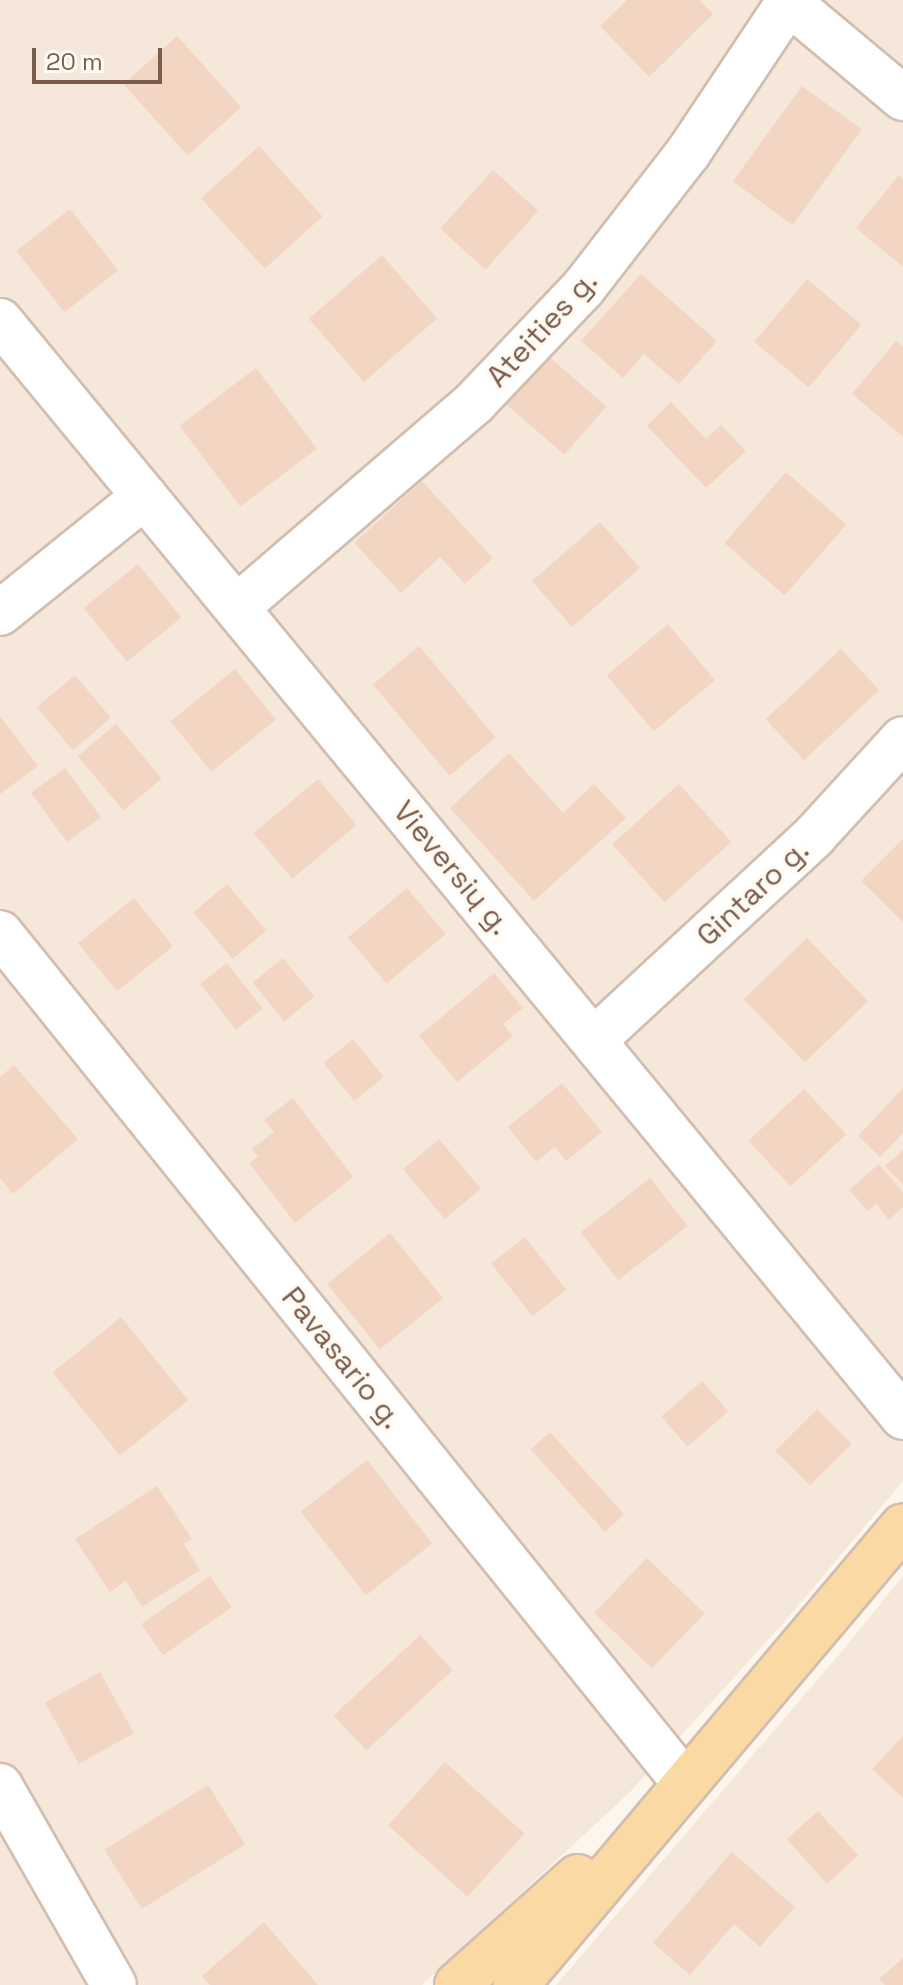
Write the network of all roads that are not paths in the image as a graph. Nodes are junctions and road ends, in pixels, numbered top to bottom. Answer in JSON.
{"nodes":[{"id":1,"x":788,"y":1,"type":"edge"},
{"id":2,"x":903,"y":98,"type":"edge"},
{"id":3,"x":0,"y":321,"type":"edge"},
{"id":4,"x":145,"y":496,"type":"junction"},
{"id":5,"x":237,"y":607,"type":"junction"},
{"id":6,"x":0,"y":613,"type":"edge"},
{"id":7,"x":903,"y":739,"type":"edge"},
{"id":8,"x":0,"y":933,"type":"edge"},
{"id":9,"x":594,"y":1040,"type":"junction"},
{"id":10,"x":903,"y":1417,"type":"edge"},
{"id":11,"x":903,"y":1526,"type":"edge"},
{"id":12,"x":684,"y":1782,"type":"junction"},
{"id":13,"x":0,"y":1786,"type":"edge"},
{"id":14,"x":114,"y":1985,"type":"edge"},
{"id":15,"x":457,"y":1985,"type":"edge"},
{"id":16,"x":516,"y":1985,"type":"edge"}],
"edges":[{"from":1,"to":2,"type":"street"},
{"from":1,"to":5,"type":"street","name":"Ateities g."},
{"from":3,"to":4,"type":"street","name":"Vieversių g."},
{"from":4,"to":5,"type":"street","name":"Vieversių g."},
{"from":4,"to":6,"type":"street"},
{"from":5,"to":9,"type":"street","name":"Vieversių g."},
{"from":7,"to":9,"type":"street","name":"Gintaro g."},
{"from":8,"to":12,"type":"street","name":"Pavasario g."},
{"from":9,"to":10,"type":"street","name":"Vieversių g."},
{"from":11,"to":12,"type":"main road"},
{"from":12,"to":15,"type":"main road"},
{"from":12,"to":16,"type":"main road"},
{"from":13,"to":14,"type":"street"}]}
